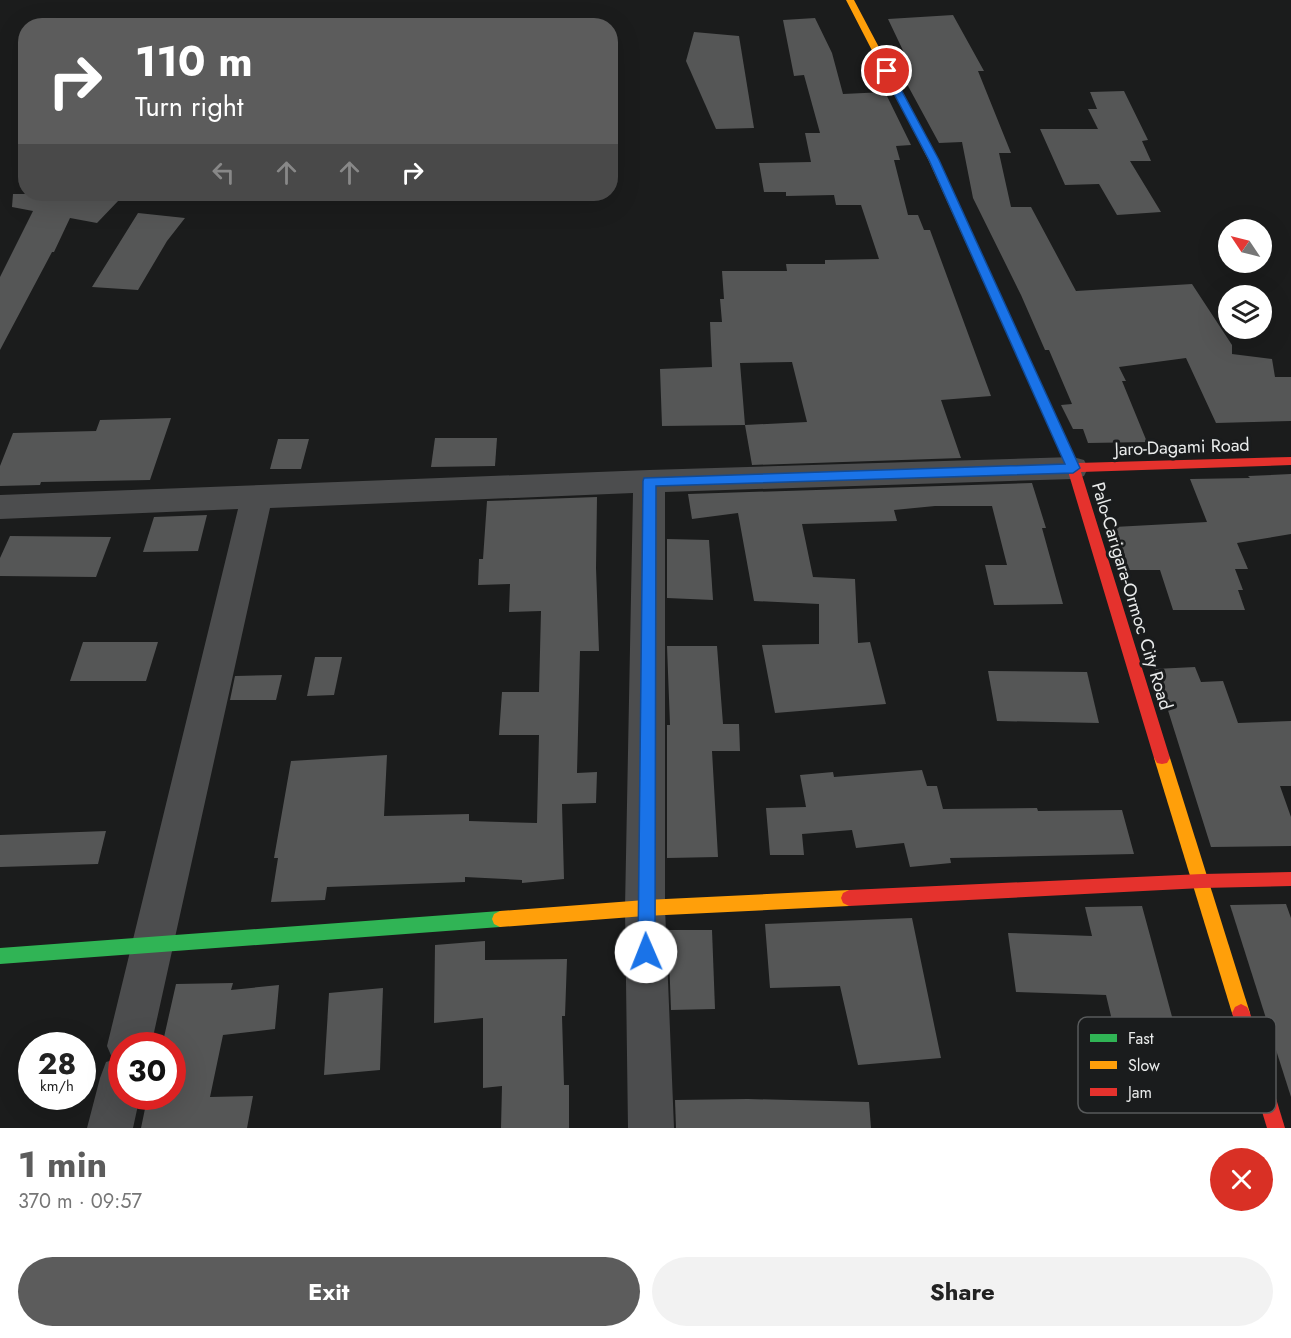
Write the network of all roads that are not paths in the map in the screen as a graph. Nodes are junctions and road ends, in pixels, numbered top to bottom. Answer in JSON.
{"nodes":[{"id":1,"x":850,"y":0,"type":"edge"},
{"id":2,"x":1291,"y":461,"type":"edge"},
{"id":3,"x":1073,"y":468,"type":"junction"},
{"id":4,"x":649,"y":481,"type":"junction"},
{"id":5,"x":257,"y":496,"type":"junction"},
{"id":6,"x":0,"y":507,"type":"edge"},
{"id":7,"x":1291,"y":879,"type":"edge"},
{"id":8,"x":1202,"y":881,"type":"junction"},
{"id":9,"x":645,"y":908,"type":"junction"},
{"id":10,"x":154,"y":944,"type":"junction"},
{"id":11,"x":0,"y":956,"type":"edge"},
{"id":12,"x":1243,"y":1017,"type":"edge"},
{"id":13,"x":132,"y":1032,"type":"edge"},
{"id":14,"x":114,"y":1110,"type":"edge"},
{"id":15,"x":1272,"y":1113,"type":"edge"},
{"id":16,"x":110,"y":1128,"type":"edge"},
{"id":17,"x":651,"y":1128,"type":"edge"},
{"id":18,"x":1276,"y":1128,"type":"edge"}],
"edges":[{"from":1,"to":3,"type":"main road","name":"Palo-Carigara-Ormoc City Road"},
{"from":2,"to":3,"type":"main road","name":"Jaro-Dagami Road"},
{"from":3,"to":4,"type":"street"},
{"from":3,"to":8,"type":"main road","name":"Palo-Carigara-Ormoc City Road"},
{"from":4,"to":5,"type":"street"},
{"from":4,"to":9,"type":"street"},
{"from":5,"to":6,"type":"street"},
{"from":5,"to":10,"type":"street"},
{"from":7,"to":8,"type":"main road"},
{"from":8,"to":9,"type":"main road"},
{"from":8,"to":12,"type":"main road","name":"Palo-Carigara-Ormoc City Road"},
{"from":9,"to":10,"type":"main road"},
{"from":9,"to":17,"type":"street"},
{"from":10,"to":11,"type":"main road"},
{"from":10,"to":13,"type":"street"},
{"from":14,"to":16,"type":"street"},
{"from":15,"to":18,"type":"main road","name":"Palo-Carigara-Ormoc City Road"}]}
